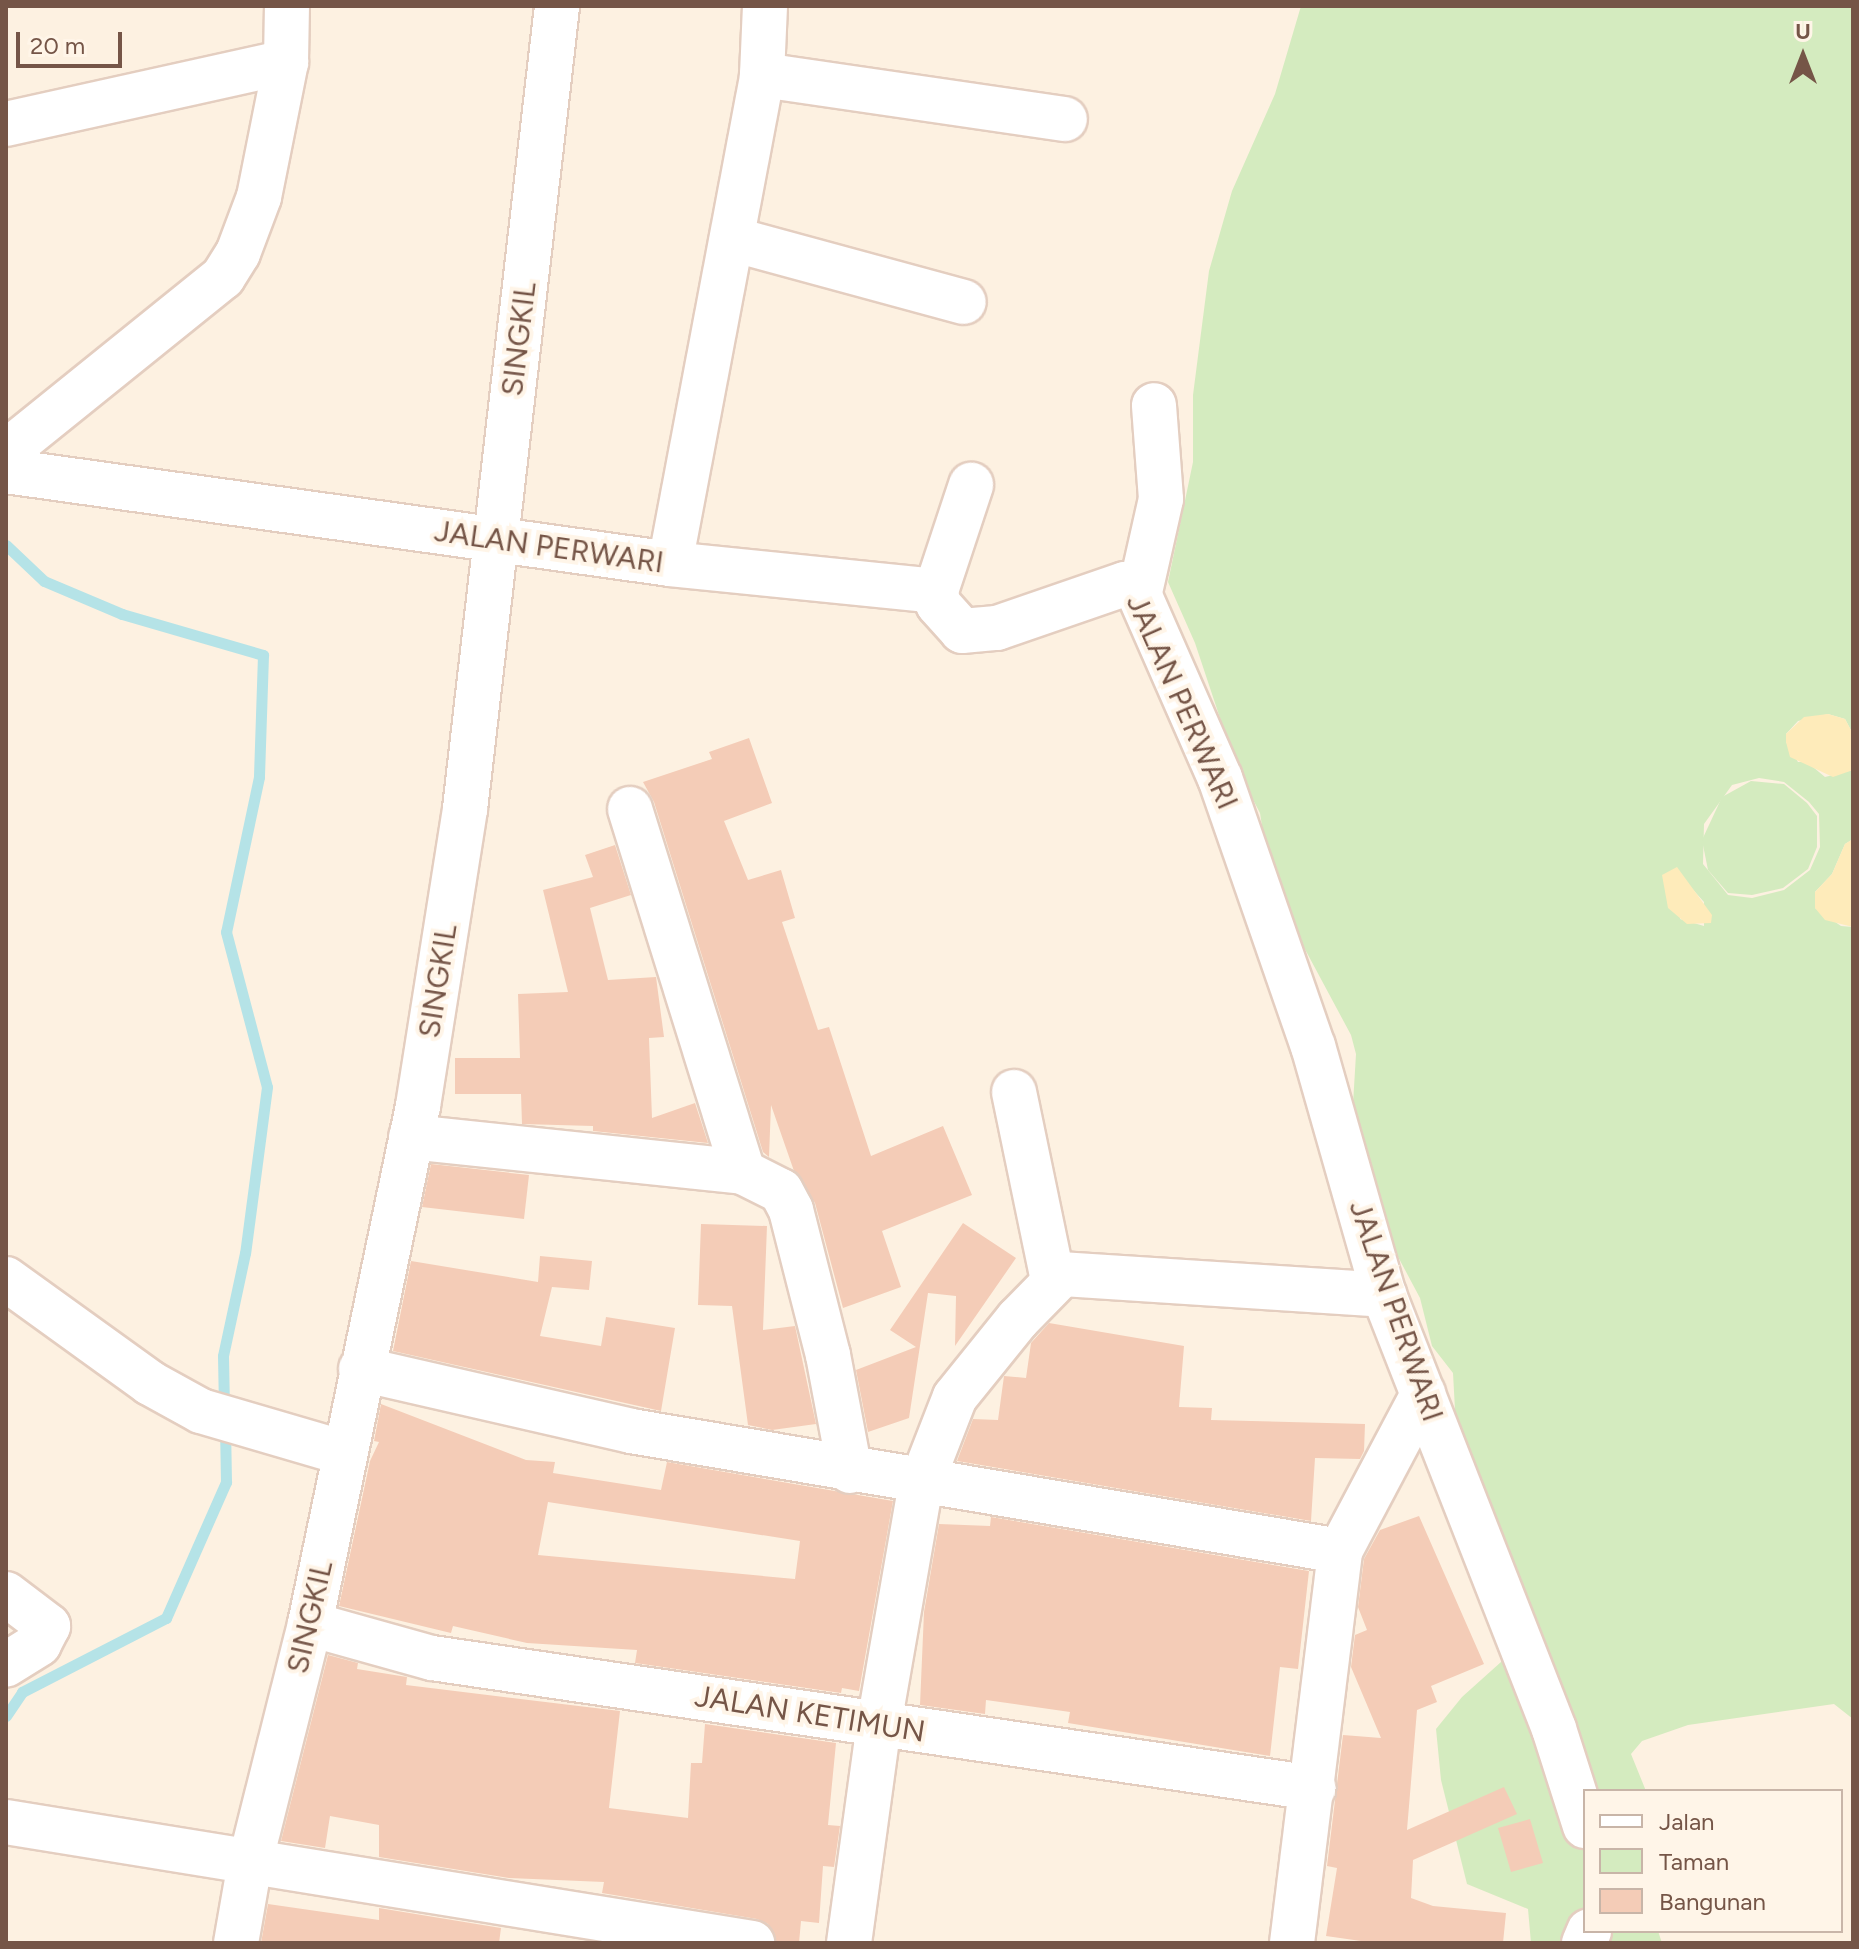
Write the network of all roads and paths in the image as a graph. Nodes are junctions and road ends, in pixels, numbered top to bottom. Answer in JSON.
{"nodes":[{"id":1,"x":287,"y":6,"type":"edge"},
{"id":2,"x":557,"y":6,"type":"edge"},
{"id":3,"x":765,"y":6,"type":"edge"},
{"id":4,"x":286,"y":62,"type":"junction"},
{"id":5,"x":762,"y":75,"type":"junction"},
{"id":6,"x":1065,"y":119,"type":"dead end"},
{"id":7,"x":6,"y":124,"type":"edge"},
{"id":8,"x":732,"y":239,"type":"junction"},
{"id":9,"x":964,"y":302,"type":"dead end"},
{"id":10,"x":1154,"y":405,"type":"dead end"},
{"id":11,"x":6,"y":452,"type":"edge"},
{"id":12,"x":6,"y":471,"type":"edge"},
{"id":13,"x":971,"y":485,"type":"dead end"},
{"id":14,"x":495,"y":540,"type":"junction"},
{"id":15,"x":670,"y":564,"type":"junction"},
{"id":16,"x":936,"y":591,"type":"junction"},
{"id":17,"x":1140,"y":592,"type":"junction"},
{"id":18,"x":630,"y":809,"type":"dead end"},
{"id":19,"x":1014,"y":1092,"type":"dead end"},
{"id":20,"x":411,"y":1137,"type":"junction"},
{"id":21,"x":743,"y":1172,"type":"junction"},
{"id":22,"x":6,"y":1279,"type":"edge"},
{"id":23,"x":1053,"y":1280,"type":"junction"},
{"id":24,"x":1384,"y":1295,"type":"junction"},
{"id":25,"x":361,"y":1369,"type":"junction"},
{"id":26,"x":1423,"y":1394,"type":"junction"},
{"id":27,"x":345,"y":1453,"type":"junction"},
{"id":28,"x":850,"y":1471,"type":"junction"},
{"id":29,"x":921,"y":1484,"type":"junction"},
{"id":30,"x":1340,"y":1551,"type":"junction"},
{"id":31,"x":6,"y":1594,"type":"edge"},
{"id":32,"x":310,"y":1624,"type":"junction"},
{"id":33,"x":6,"y":1665,"type":"edge"},
{"id":34,"x":879,"y":1724,"type":"junction"},
{"id":35,"x":1313,"y":1788,"type":"junction"},
{"id":36,"x":1583,"y":1820,"type":"edge"},
{"id":37,"x":6,"y":1822,"type":"edge"},
{"id":38,"x":250,"y":1863,"type":"junction"},
{"id":39,"x":236,"y":1943,"type":"edge"},
{"id":40,"x":752,"y":1943,"type":"edge"},
{"id":41,"x":849,"y":1943,"type":"edge"},
{"id":42,"x":1292,"y":1943,"type":"edge"}],
"edges":[{"from":1,"to":4,"type":"street"},
{"from":2,"to":14,"type":"street","name":"SINGKIL"},
{"from":3,"to":5,"type":"street"},
{"from":4,"to":7,"type":"street"},
{"from":4,"to":11,"type":"street"},
{"from":5,"to":6,"type":"street"},
{"from":5,"to":8,"type":"street"},
{"from":8,"to":9,"type":"street"},
{"from":8,"to":15,"type":"street"},
{"from":10,"to":17,"type":"street"},
{"from":12,"to":14,"type":"street","name":"JALAN PERWARI"},
{"from":13,"to":16,"type":"street"},
{"from":14,"to":15,"type":"street","name":"JALAN PERWARI"},
{"from":14,"to":20,"type":"street","name":"SINGKIL"},
{"from":15,"to":16,"type":"street","name":"JALAN PERWARI"},
{"from":16,"to":17,"type":"street","name":"JALAN PERWARI"},
{"from":17,"to":24,"type":"street","name":"JALAN PERWARI"},
{"from":18,"to":21,"type":"street"},
{"from":19,"to":23,"type":"street"},
{"from":20,"to":21,"type":"street"},
{"from":20,"to":25,"type":"street","name":"SINGKIL"},
{"from":21,"to":28,"type":"street"},
{"from":22,"to":27,"type":"street"},
{"from":23,"to":24,"type":"street"},
{"from":23,"to":29,"type":"street"},
{"from":24,"to":26,"type":"street","name":"JALAN PERWARI"},
{"from":25,"to":27,"type":"street","name":"SINGKIL"},
{"from":25,"to":28,"type":"street"},
{"from":26,"to":30,"type":"street"},
{"from":26,"to":36,"type":"street","name":"JALAN PERWARI"},
{"from":27,"to":32,"type":"street","name":"SINGKIL"},
{"from":28,"to":29,"type":"street"},
{"from":29,"to":30,"type":"street"},
{"from":29,"to":34,"type":"street"},
{"from":30,"to":35,"type":"street"},
{"from":31,"to":33,"type":"street"},
{"from":32,"to":34,"type":"street","name":"JALAN KETIMUN"},
{"from":32,"to":38,"type":"street","name":"SINGKIL"},
{"from":34,"to":35,"type":"street","name":"JALAN KETIMUN"},
{"from":34,"to":41,"type":"street"},
{"from":35,"to":42,"type":"street"},
{"from":37,"to":38,"type":"street"},
{"from":38,"to":39,"type":"street","name":"SINGKIL"},
{"from":38,"to":40,"type":"street"}]}
